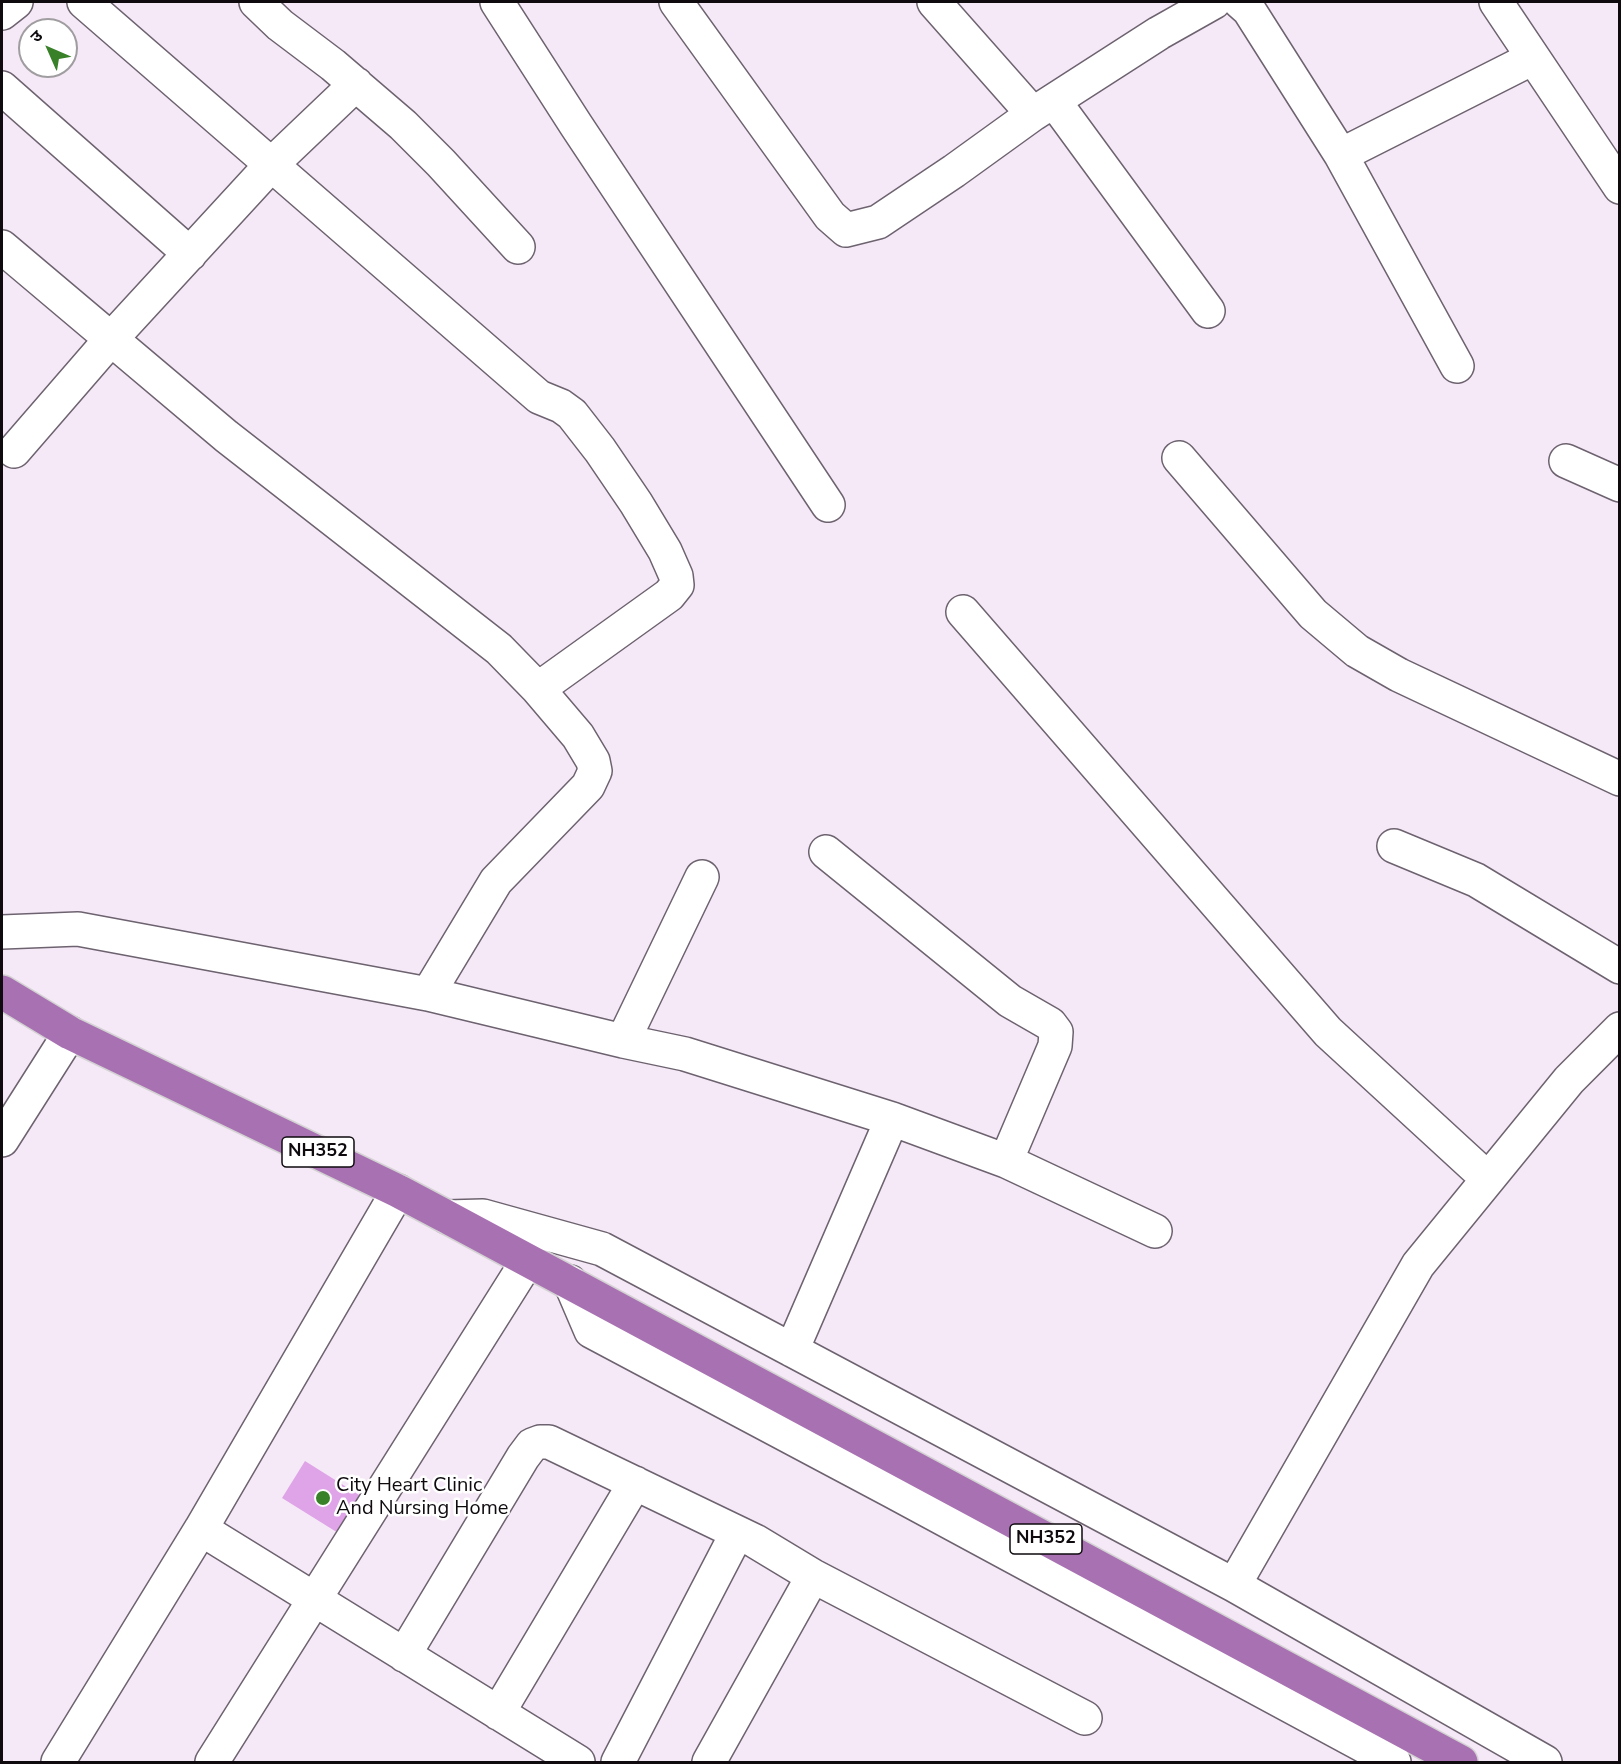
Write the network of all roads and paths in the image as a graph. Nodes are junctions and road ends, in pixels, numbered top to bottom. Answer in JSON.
{"nodes":[{"id":1,"x":16,"y":2,"type":"edge"},
{"id":2,"x":84,"y":2,"type":"edge"},
{"id":3,"x":255,"y":2,"type":"edge"},
{"id":4,"x":497,"y":2,"type":"edge"},
{"id":5,"x":676,"y":2,"type":"edge"},
{"id":6,"x":934,"y":2,"type":"edge"},
{"id":7,"x":1214,"y":2,"type":"edge"},
{"id":8,"x":1240,"y":2,"type":"edge"},
{"id":9,"x":1496,"y":2,"type":"edge"},
{"id":10,"x":2,"y":13,"type":"edge"},
{"id":11,"x":1533,"y":58,"type":"junction"},
{"id":12,"x":356,"y":84,"type":"junction"},
{"id":13,"x":2,"y":88,"type":"edge"},
{"id":14,"x":1044,"y":108,"type":"junction"},
{"id":15,"x":1341,"y":155,"type":"junction"},
{"id":16,"x":272,"y":164,"type":"junction"},
{"id":17,"x":1620,"y":187,"type":"edge"},
{"id":18,"x":2,"y":247,"type":"edge"},
{"id":19,"x":518,"y":247,"type":"dead end"},
{"id":20,"x":190,"y":254,"type":"junction"},
{"id":21,"x":1208,"y":311,"type":"dead end"},
{"id":22,"x":111,"y":339,"type":"junction"},
{"id":23,"x":1457,"y":366,"type":"dead end"},
{"id":24,"x":14,"y":451,"type":"dead end"},
{"id":25,"x":1179,"y":458,"type":"dead end"},
{"id":26,"x":1566,"y":461,"type":"dead end"},
{"id":27,"x":1620,"y":485,"type":"edge"},
{"id":28,"x":828,"y":505,"type":"dead end"},
{"id":29,"x":963,"y":612,"type":"dead end"},
{"id":30,"x":538,"y":689,"type":"junction"},
{"id":31,"x":1619,"y":779,"type":"edge"},
{"id":32,"x":1394,"y":846,"type":"dead end"},
{"id":33,"x":826,"y":852,"type":"dead end"},
{"id":34,"x":702,"y":878,"type":"dead end"},
{"id":35,"x":2,"y":932,"type":"edge"},
{"id":36,"x":1620,"y":967,"type":"edge"},
{"id":37,"x":2,"y":992,"type":"edge"},
{"id":38,"x":428,"y":994,"type":"junction"},
{"id":39,"x":1620,"y":1029,"type":"edge"},
{"id":40,"x":70,"y":1033,"type":"junction"},
{"id":41,"x":623,"y":1041,"type":"junction"},
{"id":42,"x":892,"y":1119,"type":"junction"},
{"id":43,"x":2,"y":1140,"type":"edge"},
{"id":44,"x":1006,"y":1161,"type":"junction"},
{"id":45,"x":1488,"y":1179,"type":"junction"},
{"id":46,"x":398,"y":1191,"type":"junction"},
{"id":47,"x":447,"y":1217,"type":"junction"},
{"id":48,"x":1155,"y":1231,"type":"dead end"},
{"id":49,"x":528,"y":1260,"type":"junction"},
{"id":50,"x":570,"y":1282,"type":"junction"},
{"id":51,"x":792,"y":1350,"type":"junction"},
{"id":52,"x":635,"y":1483,"type":"junction"},
{"id":53,"x":201,"y":1529,"type":"junction"},
{"id":54,"x":737,"y":1533,"type":"junction"},
{"id":55,"x":813,"y":1576,"type":"junction"},
{"id":56,"x":1234,"y":1585,"type":"junction"},
{"id":57,"x":313,"y":1599,"type":"junction"},
{"id":58,"x":404,"y":1655,"type":"junction"},
{"id":59,"x":498,"y":1713,"type":"junction"},
{"id":60,"x":1085,"y":1718,"type":"dead end"},
{"id":61,"x":58,"y":1762,"type":"edge"},
{"id":62,"x":212,"y":1762,"type":"edge"},
{"id":63,"x":578,"y":1762,"type":"edge"},
{"id":64,"x":618,"y":1762,"type":"edge"},
{"id":65,"x":709,"y":1762,"type":"edge"},
{"id":66,"x":1394,"y":1762,"type":"edge"},
{"id":67,"x":1461,"y":1762,"type":"edge"},
{"id":68,"x":1545,"y":1762,"type":"edge"}],
"edges":[{"from":1,"to":10,"type":"street"},
{"from":2,"to":16,"type":"street"},
{"from":3,"to":12,"type":"street"},
{"from":4,"to":28,"type":"street"},
{"from":5,"to":14,"type":"street"},
{"from":6,"to":14,"type":"street"},
{"from":7,"to":14,"type":"street"},
{"from":8,"to":15,"type":"street"},
{"from":9,"to":11,"type":"street"},
{"from":11,"to":15,"type":"street"},
{"from":11,"to":17,"type":"street"},
{"from":12,"to":16,"type":"street"},
{"from":12,"to":19,"type":"street"},
{"from":13,"to":20,"type":"street"},
{"from":14,"to":21,"type":"street"},
{"from":15,"to":23,"type":"street"},
{"from":16,"to":20,"type":"street"},
{"from":16,"to":30,"type":"street"},
{"from":18,"to":22,"type":"street"},
{"from":20,"to":22,"type":"street"},
{"from":22,"to":24,"type":"street"},
{"from":22,"to":30,"type":"street"},
{"from":25,"to":31,"type":"street"},
{"from":26,"to":27,"type":"street"},
{"from":29,"to":45,"type":"street"},
{"from":30,"to":38,"type":"street"},
{"from":32,"to":36,"type":"street"},
{"from":33,"to":44,"type":"street"},
{"from":34,"to":41,"type":"street"},
{"from":35,"to":38,"type":"street"},
{"from":37,"to":40,"type":"highway","number":"NH352"},
{"from":38,"to":41,"type":"street"},
{"from":39,"to":45,"type":"street"},
{"from":40,"to":43,"type":"street"},
{"from":40,"to":46,"type":"highway","number":"NH352"},
{"from":41,"to":42,"type":"street"},
{"from":42,"to":44,"type":"street"},
{"from":42,"to":51,"type":"street"},
{"from":44,"to":48,"type":"street"},
{"from":45,"to":56,"type":"street"},
{"from":46,"to":47,"type":"highway","number":"NH352"},
{"from":46,"to":53,"type":"street"},
{"from":47,"to":49,"type":"highway","number":"NH352"},
{"from":47,"to":51,"type":"street"},
{"from":49,"to":50,"type":"highway","number":"NH352"},
{"from":49,"to":57,"type":"street"},
{"from":50,"to":66,"type":"street"},
{"from":50,"to":67,"type":"highway","number":"NH352"},
{"from":51,"to":56,"type":"street"},
{"from":52,"to":54,"type":"street"},
{"from":52,"to":58,"type":"street"},
{"from":52,"to":59,"type":"street"},
{"from":53,"to":57,"type":"street"},
{"from":53,"to":61,"type":"street"},
{"from":54,"to":55,"type":"street"},
{"from":54,"to":64,"type":"street"},
{"from":55,"to":60,"type":"street"},
{"from":55,"to":65,"type":"street"},
{"from":56,"to":68,"type":"street"},
{"from":57,"to":58,"type":"street"},
{"from":57,"to":62,"type":"street"},
{"from":58,"to":59,"type":"street"},
{"from":59,"to":63,"type":"street"}]}
